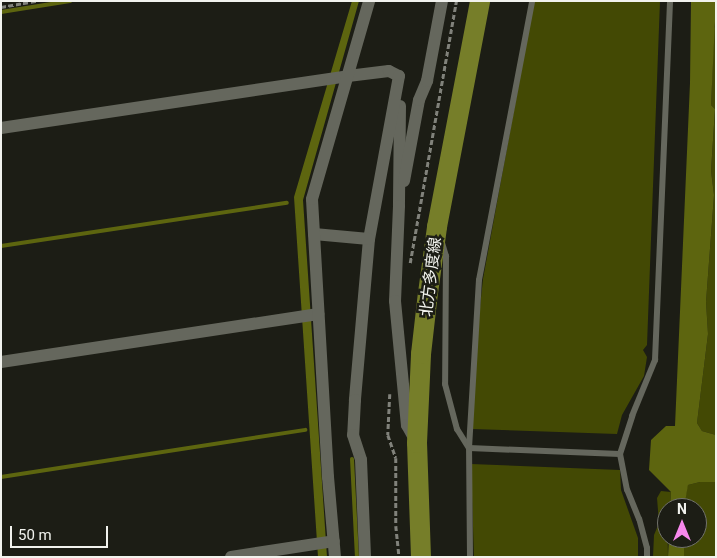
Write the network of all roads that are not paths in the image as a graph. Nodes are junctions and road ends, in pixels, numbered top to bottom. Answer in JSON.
{"nodes":[{"id":1,"x":369,"y":1,"type":"edge"},
{"id":2,"x":442,"y":1,"type":"edge"},
{"id":3,"x":480,"y":1,"type":"edge"},
{"id":4,"x":532,"y":1,"type":"edge"},
{"id":5,"x":670,"y":1,"type":"edge"},
{"id":6,"x":344,"y":76,"type":"junction"},
{"id":7,"x":399,"y":76,"type":"junction"},
{"id":8,"x":1,"y":128,"type":"edge"},
{"id":9,"x":399,"y":206,"type":"junction"},
{"id":10,"x":437,"y":227,"type":"junction"},
{"id":11,"x":314,"y":234,"type":"junction"},
{"id":12,"x":370,"y":239,"type":"junction"},
{"id":13,"x":312,"y":315,"type":"junction"},
{"id":14,"x":1,"y":362,"type":"edge"},
{"id":15,"x":417,"y":443,"type":"junction"},
{"id":16,"x":470,"y":448,"type":"junction"},
{"id":17,"x":620,"y":454,"type":"junction"},
{"id":18,"x":332,"y":541,"type":"junction"},
{"id":19,"x":230,"y":557,"type":"edge"},
{"id":20,"x":335,"y":557,"type":"edge"},
{"id":21,"x":365,"y":557,"type":"edge"},
{"id":22,"x":421,"y":557,"type":"edge"},
{"id":23,"x":470,"y":557,"type":"edge"},
{"id":24,"x":647,"y":557,"type":"edge"}],
"edges":[{"from":1,"to":6,"type":"street"},
{"from":2,"to":9,"type":"street"},
{"from":3,"to":10,"type":"main road","name":"北方多度線"},
{"from":4,"to":16,"type":"lane"},
{"from":5,"to":17,"type":"lane"},
{"from":6,"to":7,"type":"street"},
{"from":6,"to":8,"type":"street"},
{"from":6,"to":11,"type":"street"},
{"from":7,"to":9,"type":"street"},
{"from":7,"to":12,"type":"street"},
{"from":9,"to":15,"type":"street"},
{"from":10,"to":15,"type":"main road","name":"北方多度線"},
{"from":10,"to":16,"type":"lane"},
{"from":11,"to":12,"type":"street"},
{"from":11,"to":13,"type":"street"},
{"from":12,"to":21,"type":"street"},
{"from":13,"to":14,"type":"street"},
{"from":13,"to":18,"type":"street"},
{"from":15,"to":22,"type":"main road","name":"北方多度線"},
{"from":16,"to":17,"type":"lane"},
{"from":16,"to":23,"type":"lane"},
{"from":17,"to":24,"type":"lane"},
{"from":18,"to":19,"type":"street"},
{"from":18,"to":20,"type":"street"}]}
